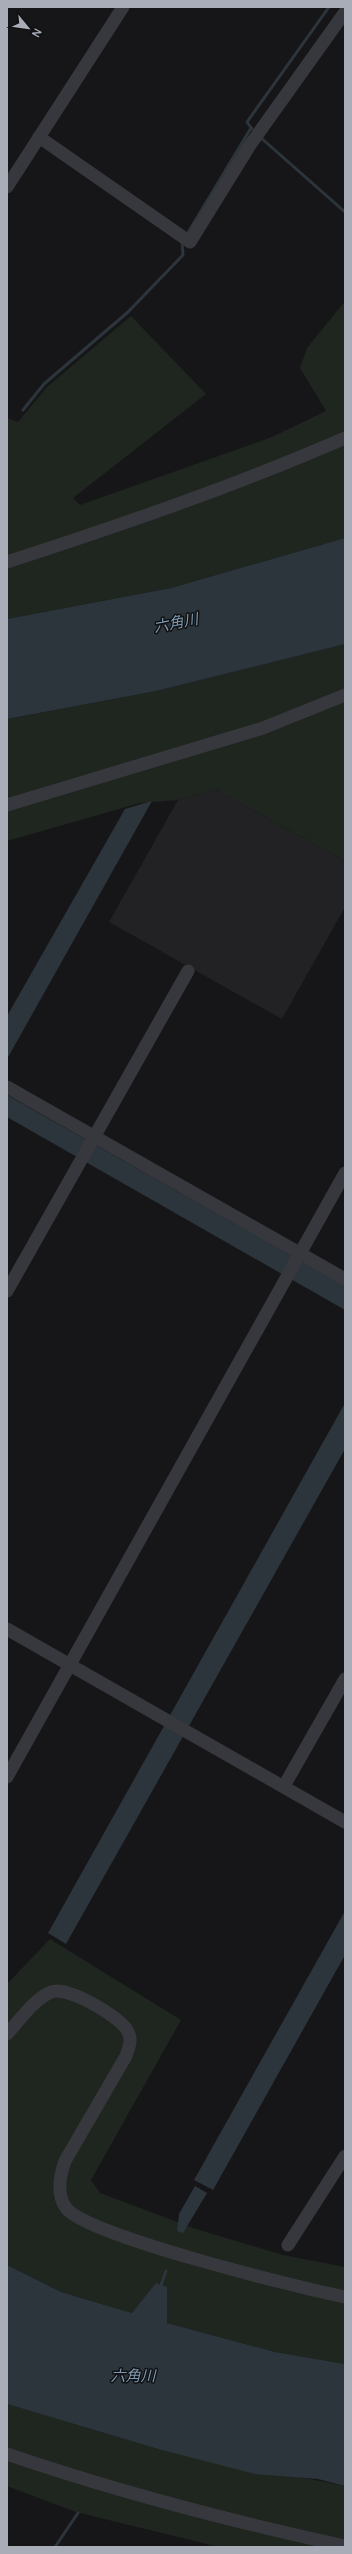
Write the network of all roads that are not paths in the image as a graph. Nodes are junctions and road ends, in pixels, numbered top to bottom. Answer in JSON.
{"nodes":[{"id":1,"x":123,"y":7,"type":"edge"},
{"id":2,"x":345,"y":12,"type":"edge"},
{"id":3,"x":39,"y":137,"type":"junction"},
{"id":4,"x":7,"y":187,"type":"edge"},
{"id":5,"x":345,"y":438,"type":"edge"},
{"id":6,"x":7,"y":562,"type":"edge"},
{"id":7,"x":345,"y":695,"type":"edge"},
{"id":8,"x":7,"y":805,"type":"edge"},
{"id":9,"x":188,"y":971,"type":"dead end"},
{"id":10,"x":7,"y":1087,"type":"edge"},
{"id":11,"x":94,"y":1136,"type":"junction"},
{"id":12,"x":345,"y":1173,"type":"edge"},
{"id":13,"x":295,"y":1263,"type":"junction"},
{"id":14,"x":345,"y":1279,"type":"edge"},
{"id":15,"x":7,"y":1291,"type":"edge"},
{"id":16,"x":7,"y":1628,"type":"edge"},
{"id":17,"x":70,"y":1665,"type":"junction"},
{"id":18,"x":345,"y":1679,"type":"edge"},
{"id":19,"x":7,"y":1777,"type":"edge"},
{"id":20,"x":284,"y":1786,"type":"junction"},
{"id":21,"x":345,"y":1822,"type":"edge"},
{"id":22,"x":7,"y":2034,"type":"edge"},
{"id":23,"x":345,"y":2156,"type":"edge"},
{"id":24,"x":288,"y":2245,"type":"dead end"},
{"id":25,"x":345,"y":2297,"type":"edge"},
{"id":26,"x":7,"y":2454,"type":"edge"},
{"id":27,"x":345,"y":2546,"type":"edge"}],
"edges":[{"from":1,"to":3,"type":"street"},
{"from":2,"to":3,"type":"street"},
{"from":3,"to":4,"type":"street"},
{"from":5,"to":6,"type":"street"},
{"from":7,"to":8,"type":"street"},
{"from":9,"to":11,"type":"street"},
{"from":10,"to":11,"type":"street"},
{"from":11,"to":13,"type":"street"},
{"from":11,"to":15,"type":"street"},
{"from":12,"to":13,"type":"street"},
{"from":13,"to":14,"type":"street"},
{"from":13,"to":17,"type":"street"},
{"from":16,"to":17,"type":"street"},
{"from":17,"to":19,"type":"street"},
{"from":17,"to":20,"type":"street"},
{"from":18,"to":20,"type":"street"},
{"from":20,"to":21,"type":"street"},
{"from":22,"to":25,"type":"street"},
{"from":23,"to":24,"type":"street"},
{"from":26,"to":27,"type":"street"}]}
